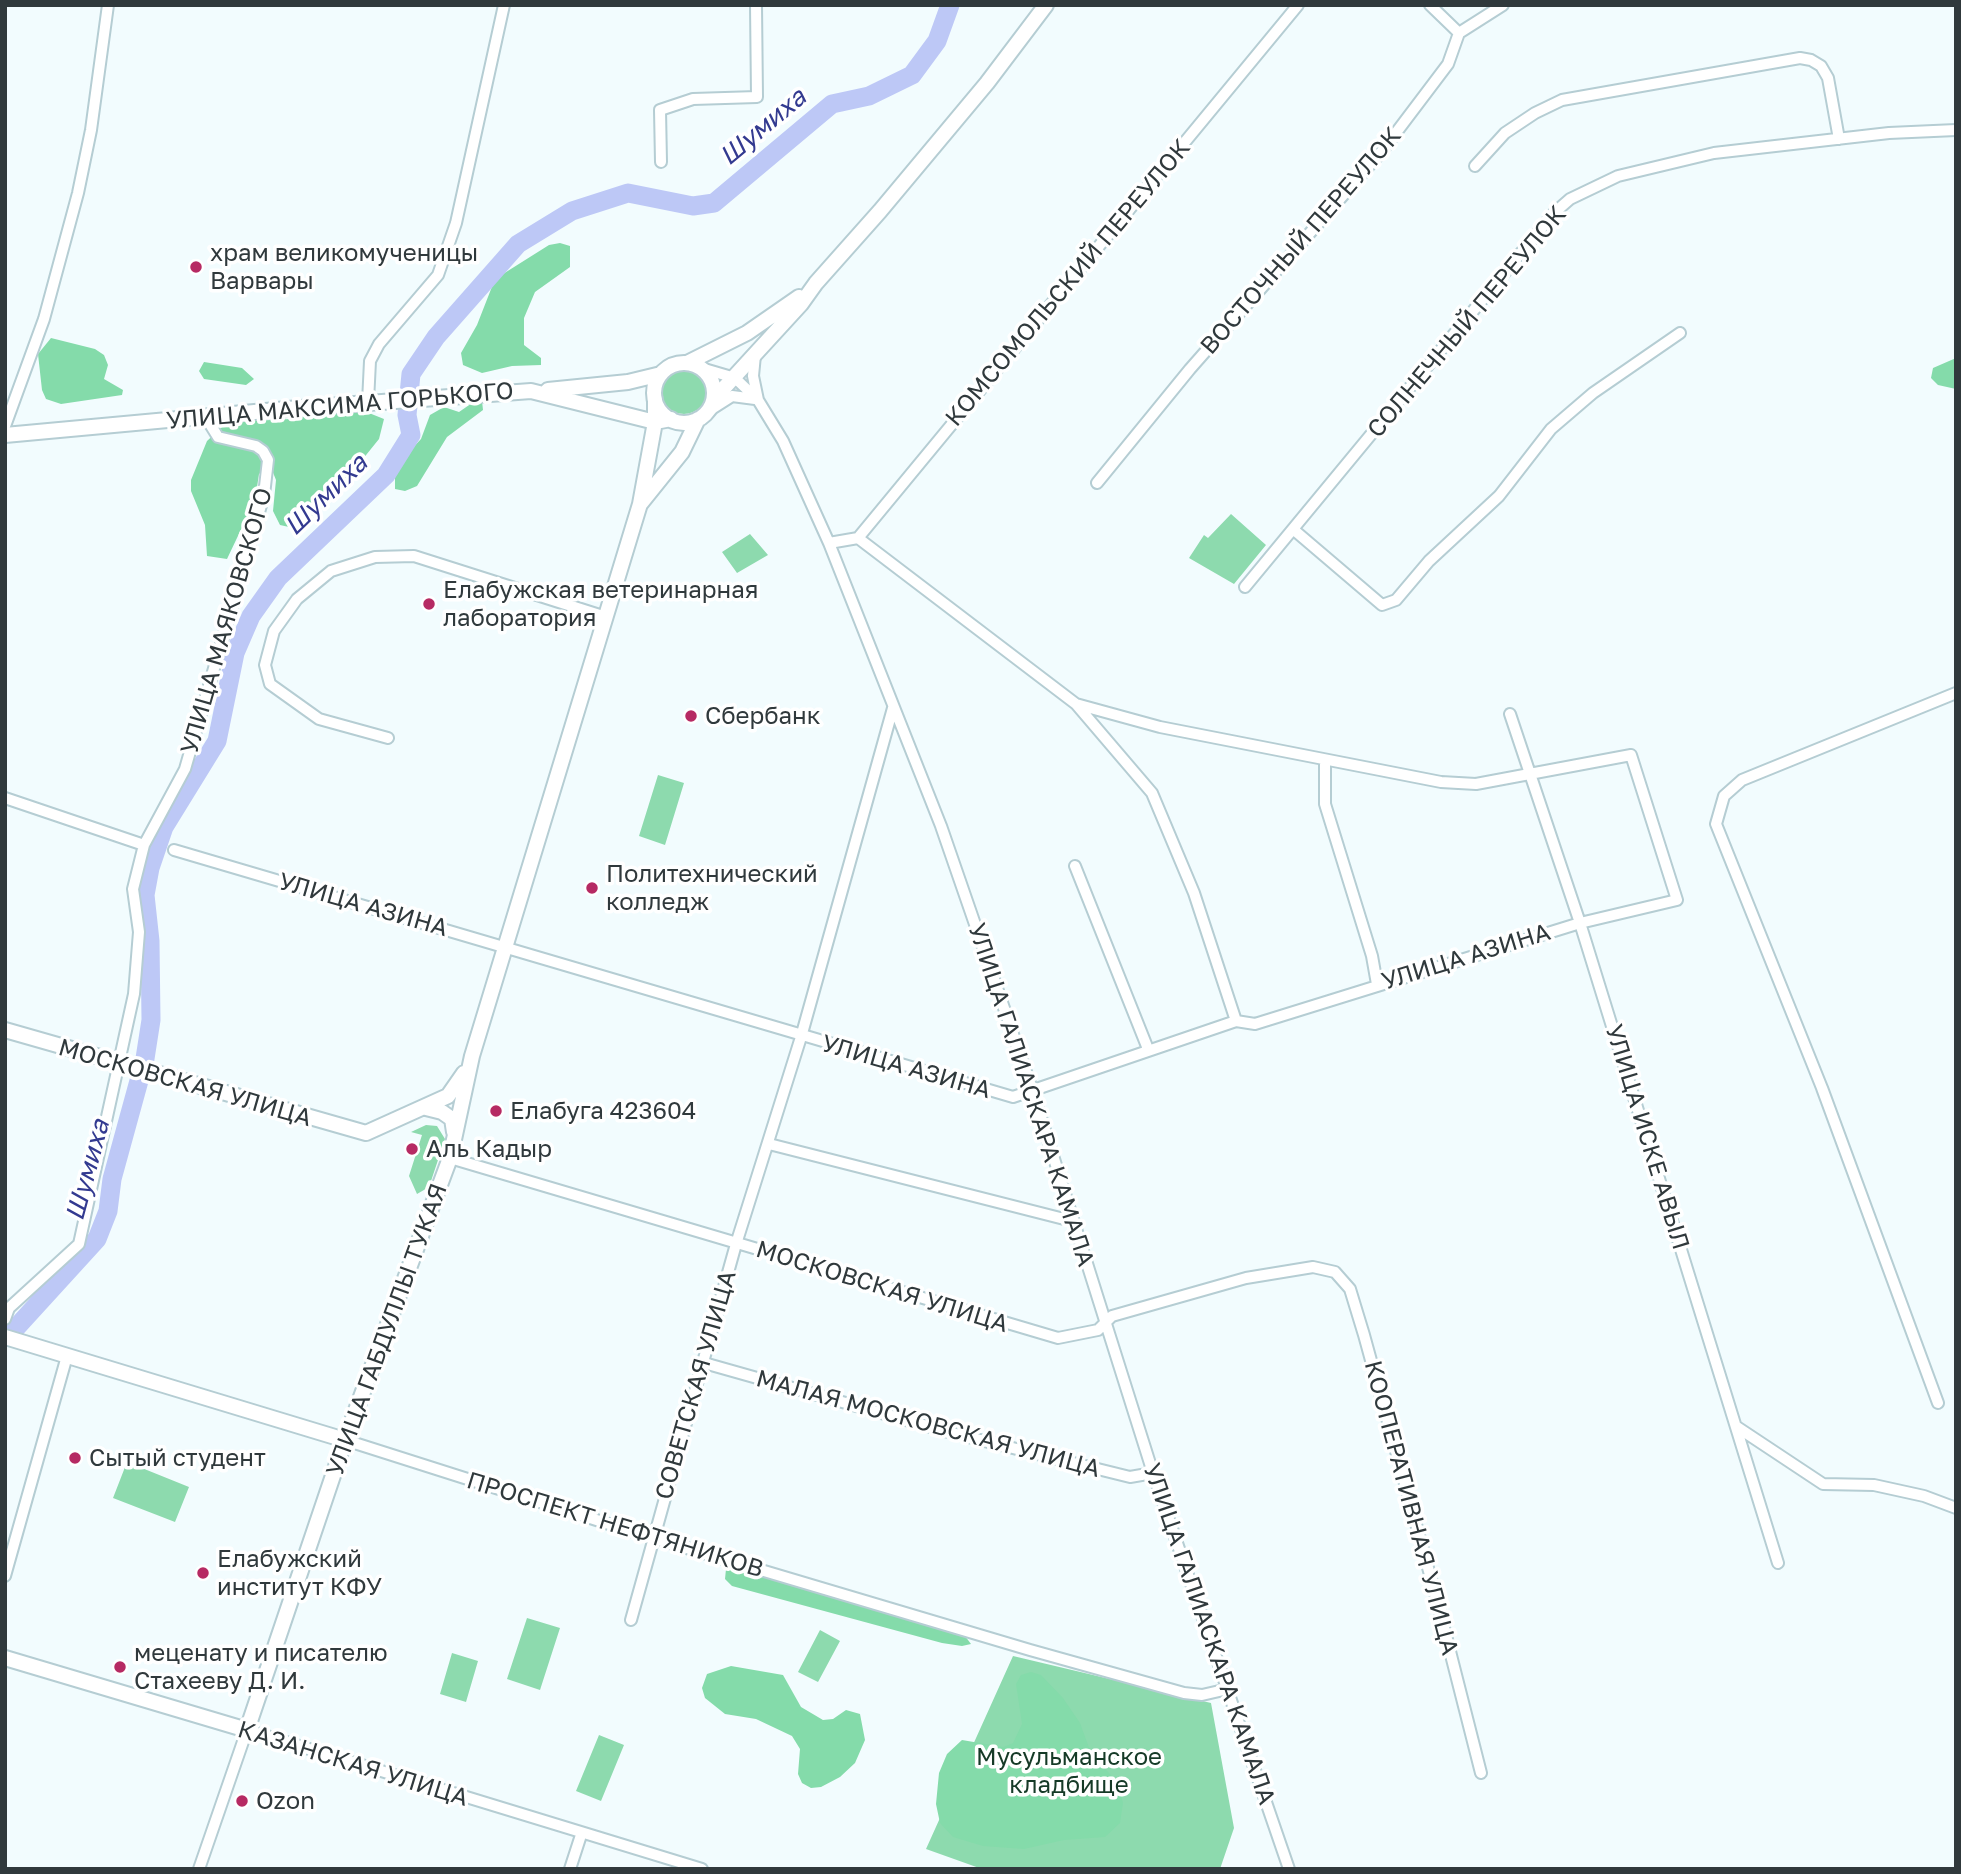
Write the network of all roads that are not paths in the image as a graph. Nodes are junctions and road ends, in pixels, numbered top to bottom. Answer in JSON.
{"nodes":[{"id":1,"x":108,"y":5,"type":"edge"},
{"id":2,"x":504,"y":5,"type":"edge"},
{"id":3,"x":756,"y":5,"type":"edge"},
{"id":4,"x":1046,"y":5,"type":"edge"},
{"id":5,"x":1298,"y":5,"type":"edge"},
{"id":6,"x":1430,"y":5,"type":"edge"},
{"id":7,"x":1503,"y":5,"type":"edge"},
{"id":8,"x":1459,"y":33,"type":"junction"},
{"id":9,"x":1956,"y":130,"type":"edge"},
{"id":10,"x":1839,"y":139,"type":"junction"},
{"id":11,"x":661,"y":162,"type":"dead end"},
{"id":12,"x":1475,"y":166,"type":"dead end"},
{"id":13,"x":816,"y":283,"type":"junction"},
{"id":14,"x":1680,"y":333,"type":"dead end"},
{"id":15,"x":755,"y":352,"type":"junction"},
{"id":16,"x":694,"y":365,"type":"junction"},
{"id":17,"x":661,"y":374,"type":"junction"},
{"id":18,"x":734,"y":379,"type":"junction"},
{"id":19,"x":540,"y":391,"type":"junction"},
{"id":20,"x":655,"y":399,"type":"junction"},
{"id":21,"x":758,"y":400,"type":"junction"},
{"id":22,"x":368,"y":402,"type":"junction"},
{"id":23,"x":711,"y":405,"type":"junction"},
{"id":24,"x":205,"y":416,"type":"junction"},
{"id":25,"x":671,"y":419,"type":"junction"},
{"id":26,"x":698,"y":419,"type":"junction"},
{"id":27,"x":655,"y":422,"type":"junction"},
{"id":28,"x":5,"y":426,"type":"edge"},
{"id":29,"x":5,"y":435,"type":"edge"},
{"id":30,"x":1097,"y":482,"type":"dead end"},
{"id":31,"x":640,"y":504,"type":"junction"},
{"id":32,"x":1294,"y":530,"type":"junction"},
{"id":33,"x":858,"y":538,"type":"junction"},
{"id":34,"x":828,"y":543,"type":"junction"},
{"id":35,"x":1245,"y":587,"type":"dead end"},
{"id":36,"x":606,"y":617,"type":"junction"},
{"id":37,"x":1956,"y":694,"type":"edge"},
{"id":38,"x":1076,"y":704,"type":"junction"},
{"id":39,"x":893,"y":707,"type":"junction"},
{"id":40,"x":1510,"y":714,"type":"dead end"},
{"id":41,"x":388,"y":738,"type":"dead end"},
{"id":42,"x":1325,"y":761,"type":"junction"},
{"id":43,"x":1531,"y":775,"type":"junction"},
{"id":44,"x":5,"y":798,"type":"edge"},
{"id":45,"x":144,"y":845,"type":"junction"},
{"id":46,"x":174,"y":850,"type":"dead end"},
{"id":47,"x":1075,"y":866,"type":"dead end"},
{"id":48,"x":1580,"y":923,"type":"junction"},
{"id":49,"x":504,"y":947,"type":"junction"},
{"id":50,"x":1377,"y":984,"type":"junction"},
{"id":51,"x":1236,"y":1021,"type":"junction"},
{"id":52,"x":5,"y":1030,"type":"edge"},
{"id":53,"x":802,"y":1037,"type":"junction"},
{"id":54,"x":1148,"y":1049,"type":"junction"},
{"id":55,"x":472,"y":1056,"type":"junction"},
{"id":56,"x":120,"y":1065,"type":"junction"},
{"id":57,"x":1033,"y":1092,"type":"junction"},
{"id":58,"x":426,"y":1108,"type":"junction"},
{"id":59,"x":455,"y":1137,"type":"junction"},
{"id":60,"x":769,"y":1144,"type":"junction"},
{"id":61,"x":450,"y":1158,"type":"junction"},
{"id":62,"x":1072,"y":1221,"type":"junction"},
{"id":63,"x":736,"y":1244,"type":"junction"},
{"id":64,"x":1313,"y":1267,"type":"joint"},
{"id":65,"x":5,"y":1319,"type":"edge"},
{"id":66,"x":1107,"y":1324,"type":"junction"},
{"id":67,"x":5,"y":1337,"type":"edge"},
{"id":68,"x":67,"y":1356,"type":"junction"},
{"id":69,"x":704,"y":1363,"type":"junction"},
{"id":70,"x":1938,"y":1403,"type":"dead end"},
{"id":71,"x":1737,"y":1427,"type":"junction"},
{"id":72,"x":345,"y":1440,"type":"junction"},
{"id":73,"x":1153,"y":1473,"type":"junction"},
{"id":74,"x":1956,"y":1508,"type":"edge"},
{"id":75,"x":653,"y":1538,"type":"junction"},
{"id":76,"x":1778,"y":1563,"type":"dead end"},
{"id":77,"x":5,"y":1576,"type":"edge"},
{"id":78,"x":631,"y":1620,"type":"dead end"},
{"id":79,"x":5,"y":1658,"type":"edge"},
{"id":80,"x":1228,"y":1689,"type":"junction"},
{"id":81,"x":247,"y":1731,"type":"junction"},
{"id":82,"x":1481,"y":1773,"type":"dead end"},
{"id":83,"x":581,"y":1835,"type":"junction"},
{"id":84,"x":199,"y":1869,"type":"edge"},
{"id":85,"x":570,"y":1869,"type":"edge"},
{"id":86,"x":702,"y":1869,"type":"edge"},
{"id":87,"x":1289,"y":1869,"type":"edge"}],
"edges":[{"from":1,"to":28,"type":"street"},
{"from":2,"to":22,"type":"street"},
{"from":3,"to":11,"type":"street"},
{"from":4,"to":13,"type":"main road"},
{"from":5,"to":33,"type":"street","name":"КОМСОМОЛЬСКИЙ ПЕРЕУЛОК"},
{"from":6,"to":8,"type":"street"},
{"from":7,"to":8,"type":"street"},
{"from":8,"to":30,"type":"street","name":"ВОСТОЧНЫЙ ПЕРЕУЛОК"},
{"from":9,"to":10,"type":"street","name":"СОЛНЕЧНЫЙ ПЕРЕУЛОК"},
{"from":10,"to":12,"type":"street"},
{"from":10,"to":32,"type":"street","name":"СОЛНЕЧНЫЙ ПЕРЕУЛОК"},
{"from":13,"to":15,"type":"main road"},
{"from":13,"to":16,"type":"main road"},
{"from":14,"to":32,"type":"street"},
{"from":15,"to":18,"type":"main road"},
{"from":15,"to":21,"type":"street"},
{"from":16,"to":17,"type":"main road"},
{"from":16,"to":18,"type":"street","name":"УЛИЦА ГАЛИАСКАРА КАМАЛА"},
{"from":16,"to":23,"type":"main road"},
{"from":17,"to":19,"type":"main road"},
{"from":17,"to":20,"type":"main road"},
{"from":18,"to":21,"type":"street","name":"УЛИЦА ГАЛИАСКАРА КАМАЛА"},
{"from":18,"to":23,"type":"main road"},
{"from":19,"to":22,"type":"main road","name":"УЛИЦА МАКСИМА ГОРЬКОГО"},
{"from":19,"to":27,"type":"main road","name":"УЛИЦА МАКСИМА ГОРЬКОГО"},
{"from":20,"to":25,"type":"main road"},
{"from":20,"to":27,"type":"main road","name":"УЛИЦА ГАБДУЛЛЫ ТУКАЯ"},
{"from":21,"to":23,"type":"street"},
{"from":21,"to":34,"type":"street","name":"УЛИЦА ГАЛИАСКАРА КАМАЛА"},
{"from":22,"to":24,"type":"main road","name":"УЛИЦА МАКСИМА ГОРЬКОГО"},
{"from":23,"to":26,"type":"main road"},
{"from":24,"to":29,"type":"main road","name":"УЛИЦА МАКСИМА ГОРЬКОГО"},
{"from":24,"to":45,"type":"street","name":"УЛИЦА МАЯКОВСКОГО"},
{"from":25,"to":26,"type":"main road","name":"УЛИЦА МАКСИМА ГОРЬКОГО"},
{"from":25,"to":27,"type":"main road","name":"УЛИЦА МАКСИМА ГОРЬКОГО"},
{"from":26,"to":31,"type":"main road","name":"УЛИЦА ГАБДУЛЛЫ ТУКАЯ"},
{"from":27,"to":31,"type":"main road","name":"УЛИЦА ГАБДУЛЛЫ ТУКАЯ"},
{"from":31,"to":36,"type":"main road","name":"УЛИЦА ГАБДУЛЛЫ ТУКАЯ"},
{"from":32,"to":35,"type":"street","name":"СОЛНЕЧНЫЙ ПЕРЕУЛОК"},
{"from":33,"to":34,"type":"street"},
{"from":33,"to":38,"type":"street"},
{"from":34,"to":39,"type":"street","name":"УЛИЦА ГАЛИАСКАРА КАМАЛА"},
{"from":36,"to":41,"type":"street"},
{"from":36,"to":49,"type":"main road","name":"УЛИЦА ГАБДУЛЛЫ ТУКАЯ"},
{"from":37,"to":70,"type":"street"},
{"from":38,"to":42,"type":"street"},
{"from":38,"to":51,"type":"street"},
{"from":39,"to":53,"type":"street","name":"СОВЕТСКАЯ УЛИЦА"},
{"from":39,"to":57,"type":"street","name":"УЛИЦА ГАЛИАСКАРА КАМАЛА"},
{"from":40,"to":43,"type":"street","name":"УЛИЦА ИСКЕ АВЫЛ"},
{"from":42,"to":43,"type":"street"},
{"from":42,"to":50,"type":"street"},
{"from":43,"to":48,"type":"street","name":"УЛИЦА ИСКЕ АВЫЛ"},
{"from":43,"to":48,"type":"street","name":"УЛИЦА АЗИНА"},
{"from":44,"to":45,"type":"street"},
{"from":45,"to":56,"type":"street","name":"УЛИЦА МАЯКОВСКОГО"},
{"from":46,"to":49,"type":"street","name":"УЛИЦА АЗИНА"},
{"from":47,"to":54,"type":"street"},
{"from":48,"to":50,"type":"street","name":"УЛИЦА АЗИНА"},
{"from":48,"to":71,"type":"street","name":"УЛИЦА ИСКЕ АВЫЛ"},
{"from":49,"to":53,"type":"street","name":"УЛИЦА АЗИНА"},
{"from":49,"to":55,"type":"main road","name":"УЛИЦА ГАБДУЛЛЫ ТУКАЯ"},
{"from":50,"to":51,"type":"street","name":"УЛИЦА АЗИНА"},
{"from":51,"to":54,"type":"street","name":"УЛИЦА АЗИНА"},
{"from":52,"to":56,"type":"main road","name":"МОСКОВСКАЯ УЛИЦА"},
{"from":53,"to":57,"type":"street","name":"УЛИЦА АЗИНА"},
{"from":53,"to":60,"type":"street","name":"СОВЕТСКАЯ УЛИЦА"},
{"from":54,"to":57,"type":"street","name":"УЛИЦА АЗИНА"},
{"from":55,"to":58,"type":"main road"},
{"from":55,"to":59,"type":"main road","name":"УЛИЦА ГАБДУЛЛЫ ТУКАЯ"},
{"from":56,"to":58,"type":"main road","name":"МОСКОВСКАЯ УЛИЦА"},
{"from":56,"to":65,"type":"street","name":"УЛИЦА МАЯКОВСКОГО"},
{"from":57,"to":62,"type":"street","name":"УЛИЦА ГАЛИАСКАРА КАМАЛА"},
{"from":58,"to":59,"type":"main road"},
{"from":59,"to":61,"type":"main road","name":"УЛИЦА ГАБДУЛЛЫ ТУКАЯ"},
{"from":60,"to":62,"type":"street"},
{"from":60,"to":63,"type":"street","name":"СОВЕТСКАЯ УЛИЦА"},
{"from":61,"to":63,"type":"street","name":"МОСКОВСКАЯ УЛИЦА"},
{"from":61,"to":72,"type":"main road","name":"УЛИЦА ГАБДУЛЛЫ ТУКАЯ"},
{"from":62,"to":66,"type":"street","name":"УЛИЦА ГАЛИАСКАРА КАМАЛА"},
{"from":63,"to":66,"type":"street","name":"МОСКОВСКАЯ УЛИЦА"},
{"from":63,"to":69,"type":"street","name":"СОВЕТСКАЯ УЛИЦА"},
{"from":64,"to":66,"type":"street","name":"МОСКОВСКАЯ УЛИЦА"},
{"from":64,"to":82,"type":"street","name":"КООПЕРАТИВНАЯ УЛИЦА"},
{"from":66,"to":73,"type":"street","name":"УЛИЦА ГАЛИАСКАРА КАМАЛА"},
{"from":67,"to":68,"type":"main road","name":"ПРОСПЕКТ НЕФТЯНИКОВ"},
{"from":68,"to":72,"type":"main road","name":"ПРОСПЕКТ НЕФТЯНИКОВ"},
{"from":68,"to":77,"type":"street"},
{"from":69,"to":73,"type":"street","name":"МАЛАЯ МОСКОВСКАЯ УЛИЦА"},
{"from":69,"to":75,"type":"street","name":"СОВЕТСКАЯ УЛИЦА"},
{"from":71,"to":74,"type":"street"},
{"from":71,"to":76,"type":"street","name":"УЛИЦА ИСКЕ АВЫЛ"},
{"from":72,"to":75,"type":"street","name":"ПРОСПЕКТ НЕФТЯНИКОВ"},
{"from":72,"to":81,"type":"main road","name":"УЛИЦА ГАБДУЛЛЫ ТУКАЯ"},
{"from":73,"to":80,"type":"street","name":"УЛИЦА ГАЛИАСКАРА КАМАЛА"},
{"from":75,"to":78,"type":"street","name":"СОВЕТСКАЯ УЛИЦА"},
{"from":75,"to":80,"type":"street","name":"ПРОСПЕКТ НЕФТЯНИКОВ"},
{"from":79,"to":81,"type":"main road","name":"КАЗАНСКАЯ УЛИЦА"},
{"from":80,"to":87,"type":"street","name":"УЛИЦА ГАЛИАСКАРА КАМАЛА"},
{"from":81,"to":83,"type":"street","name":"КАЗАНСКАЯ УЛИЦА"},
{"from":81,"to":84,"type":"street","name":"УЛИЦА ГАБДУЛЛЫ ТУКАЯ"},
{"from":83,"to":85,"type":"street"},
{"from":83,"to":86,"type":"street","name":"КАЗАНСКАЯ УЛИЦА"}]}
